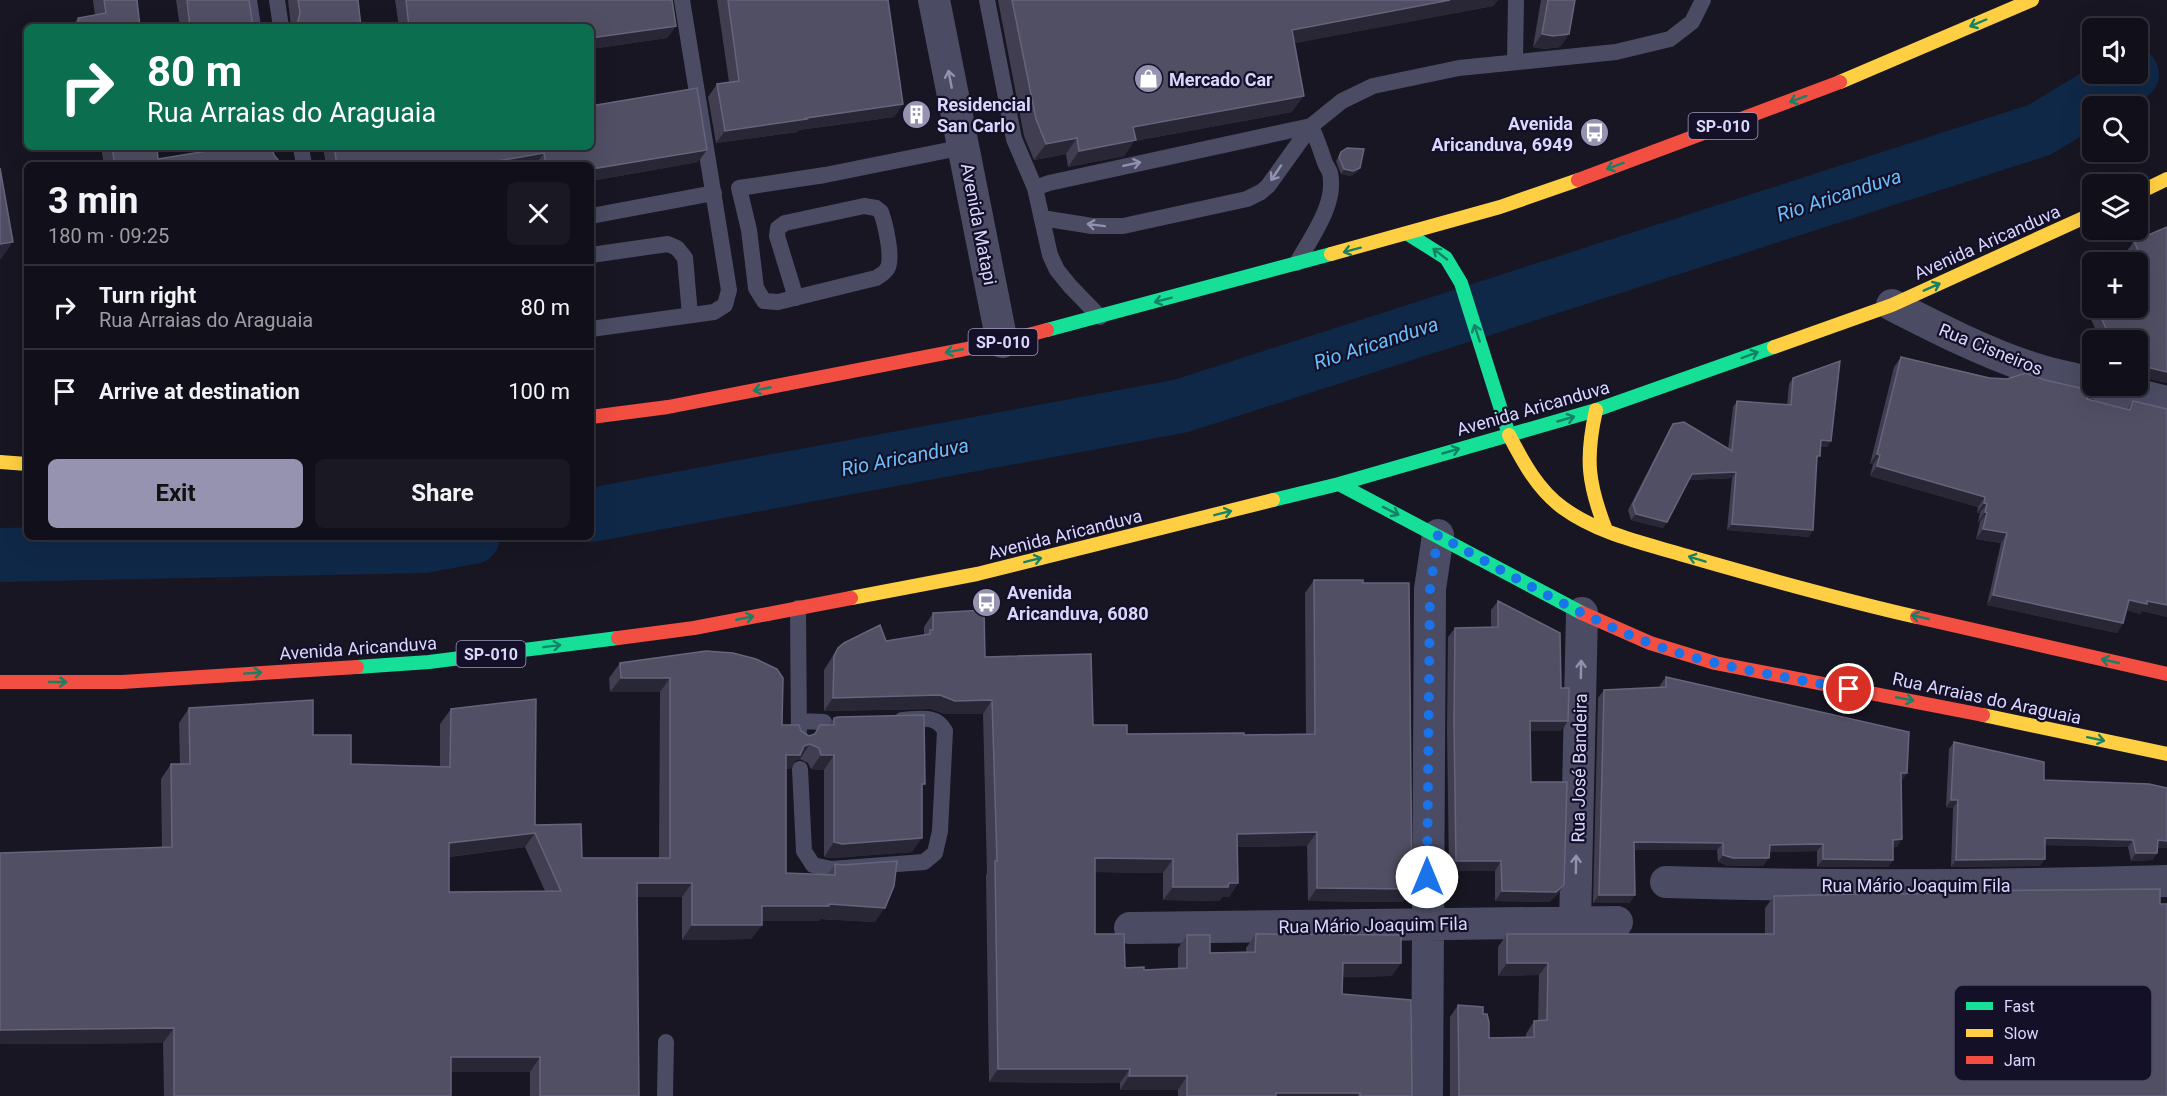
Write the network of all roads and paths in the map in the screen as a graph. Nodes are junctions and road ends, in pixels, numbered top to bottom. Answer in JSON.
{"nodes":[{"id":1,"x":249,"y":0,"type":"edge"},
{"id":2,"x":277,"y":0,"type":"edge"},
{"id":3,"x":682,"y":0,"type":"edge"},
{"id":4,"x":934,"y":0,"type":"edge"},
{"id":5,"x":987,"y":0,"type":"edge"},
{"id":6,"x":1516,"y":0,"type":"edge"},
{"id":7,"x":1703,"y":0,"type":"edge"},
{"id":8,"x":2032,"y":0,"type":"edge"},
{"id":9,"x":253,"y":24,"type":"edge"},
{"id":10,"x":281,"y":24,"type":"edge"},
{"id":11,"x":1515,"y":62,"type":"junction"},
{"id":12,"x":1311,"y":126,"type":"junction"},
{"id":13,"x":964,"y":147,"type":"junction"},
{"id":14,"x":2167,"y":180,"type":"edge"},
{"id":15,"x":1035,"y":188,"type":"junction"},
{"id":16,"x":2148,"y":189,"type":"edge"},
{"id":17,"x":714,"y":193,"type":"junction"},
{"id":18,"x":594,"y":215,"type":"edge"},
{"id":19,"x":1042,"y":218,"type":"junction"},
{"id":20,"x":2082,"y":219,"type":"edge"},
{"id":21,"x":1408,"y":234,"type":"junction"},
{"id":22,"x":594,"y":255,"type":"edge"},
{"id":23,"x":1296,"y":264,"type":"junction"},
{"id":24,"x":796,"y":297,"type":"junction"},
{"id":25,"x":1892,"y":305,"type":"junction"},
{"id":26,"x":690,"y":315,"type":"junction"},
{"id":27,"x":1100,"y":317,"type":"junction"},
{"id":28,"x":594,"y":329,"type":"edge"},
{"id":29,"x":1002,"y":342,"type":"junction"},
{"id":30,"x":2082,"y":380,"type":"edge"},
{"id":31,"x":2143,"y":396,"type":"edge"},
{"id":32,"x":2167,"y":402,"type":"edge"},
{"id":33,"x":1596,"y":410,"type":"junction"},
{"id":34,"x":594,"y":417,"type":"edge"},
{"id":35,"x":1509,"y":435,"type":"junction"},
{"id":36,"x":0,"y":462,"type":"edge"},
{"id":37,"x":24,"y":464,"type":"edge"},
{"id":38,"x":1339,"y":484,"type":"junction"},
{"id":39,"x":1606,"y":530,"type":"junction"},
{"id":40,"x":1438,"y":535,"type":"junction"},
{"id":41,"x":798,"y":608,"type":"junction"},
{"id":42,"x":1582,"y":612,"type":"junction"},
{"id":43,"x":2167,"y":674,"type":"edge"},
{"id":44,"x":0,"y":682,"type":"edge"},
{"id":45,"x":887,"y":720,"type":"edge"},
{"id":46,"x":799,"y":721,"type":"junction"},
{"id":47,"x":832,"y":722,"type":"edge"},
{"id":48,"x":799,"y":740,"type":"edge"},
{"id":49,"x":2167,"y":754,"type":"edge"},
{"id":50,"x":800,"y":769,"type":"edge"},
{"id":51,"x":2167,"y":881,"type":"edge"},
{"id":52,"x":1666,"y":882,"type":"dead end"},
{"id":53,"x":1617,"y":922,"type":"dead end"},
{"id":54,"x":1575,"y":923,"type":"junction"},
{"id":55,"x":1427,"y":924,"type":"junction"},
{"id":56,"x":1130,"y":928,"type":"dead end"},
{"id":57,"x":666,"y":1042,"type":"dead end"},
{"id":58,"x":665,"y":1096,"type":"edge"},
{"id":59,"x":1427,"y":1096,"type":"edge"}],
"edges":[{"from":1,"to":9,"type":"lane"},
{"from":2,"to":10,"type":"lane"},
{"from":3,"to":17,"type":"lane"},
{"from":13,"to":4,"type":"street","name":"Avenida Matapi","one_way":true},
{"from":5,"to":15,"type":"lane"},
{"from":6,"to":11,"type":"lane"},
{"from":7,"to":11,"type":"lane"},
{"from":8,"to":21,"type":"main road","number":"SP-010","one_way":true},
{"from":11,"to":12,"type":"lane"},
{"from":15,"to":12,"type":"lane","one_way":true},
{"from":12,"to":19,"type":"lane","one_way":true},
{"from":12,"to":23,"type":"lane"},
{"from":13,"to":24,"type":"lane"},
{"from":13,"to":29,"type":"street","name":"Avenida Matapi"},
{"from":14,"to":16,"type":"main road"},
{"from":15,"to":19,"type":"lane"},
{"from":17,"to":18,"type":"lane"},
{"from":17,"to":26,"type":"lane"},
{"from":19,"to":27,"type":"lane"},
{"from":25,"to":20,"type":"main road","name":"Avenida Aricanduva","number":"SP-010","one_way":true},
{"from":21,"to":23,"type":"main road","number":"SP-010","one_way":true},
{"from":35,"to":21,"type":"main road","one_way":true},
{"from":22,"to":26,"type":"lane"},
{"from":23,"to":27,"type":"main road","number":"SP-010","one_way":true},
{"from":24,"to":24,"type":"lane"},
{"from":25,"to":30,"type":"street","name":"Rua Cisneiros"},
{"from":33,"to":25,"type":"main road","name":"Avenida Aricanduva","number":"SP-010","one_way":true},
{"from":26,"to":28,"type":"lane"},
{"from":27,"to":29,"type":"main road","number":"SP-010"},
{"from":29,"to":34,"type":"main road","number":"SP-010","one_way":true},
{"from":31,"to":32,"type":"street"},
{"from":35,"to":33,"type":"main road","name":"Avenida Aricanduva","number":"SP-010","one_way":true},
{"from":33,"to":39,"type":"main road"},
{"from":38,"to":35,"type":"main road","name":"Avenida Aricanduva","number":"SP-010","one_way":true},
{"from":35,"to":39,"type":"main road"},
{"from":36,"to":37,"type":"main road"},
{"from":38,"to":40,"type":"main road","name":"Rua Arraias do Araguaia","one_way":true},
{"from":41,"to":38,"type":"main road","name":"Avenida Aricanduva","number":"SP-010","one_way":true},
{"from":43,"to":39,"type":"main road","one_way":true},
{"from":40,"to":42,"type":"main road","name":"Rua Arraias do Araguaia"},
{"from":40,"to":55,"type":"street"},
{"from":44,"to":41,"type":"main road","name":"Avenida Aricanduva","number":"SP-010","one_way":true},
{"from":41,"to":46,"type":"lane"},
{"from":42,"to":49,"type":"main road","name":"Rua Arraias do Araguaia","one_way":true},
{"from":54,"to":42,"type":"street","name":"Rua José Bandeira","one_way":true},
{"from":45,"to":50,"type":"lane"},
{"from":46,"to":47,"type":"lane"},
{"from":46,"to":48,"type":"lane"},
{"from":51,"to":52,"type":"street","name":"Rua Mário Joaquim Fila"},
{"from":53,"to":54,"type":"street","name":"Rua Mário Joaquim Fila"},
{"from":54,"to":55,"type":"street","name":"Rua Mário Joaquim Fila"},
{"from":55,"to":56,"type":"street","name":"Rua Mário Joaquim Fila"},
{"from":55,"to":59,"type":"street"},
{"from":57,"to":58,"type":"lane"}]}
